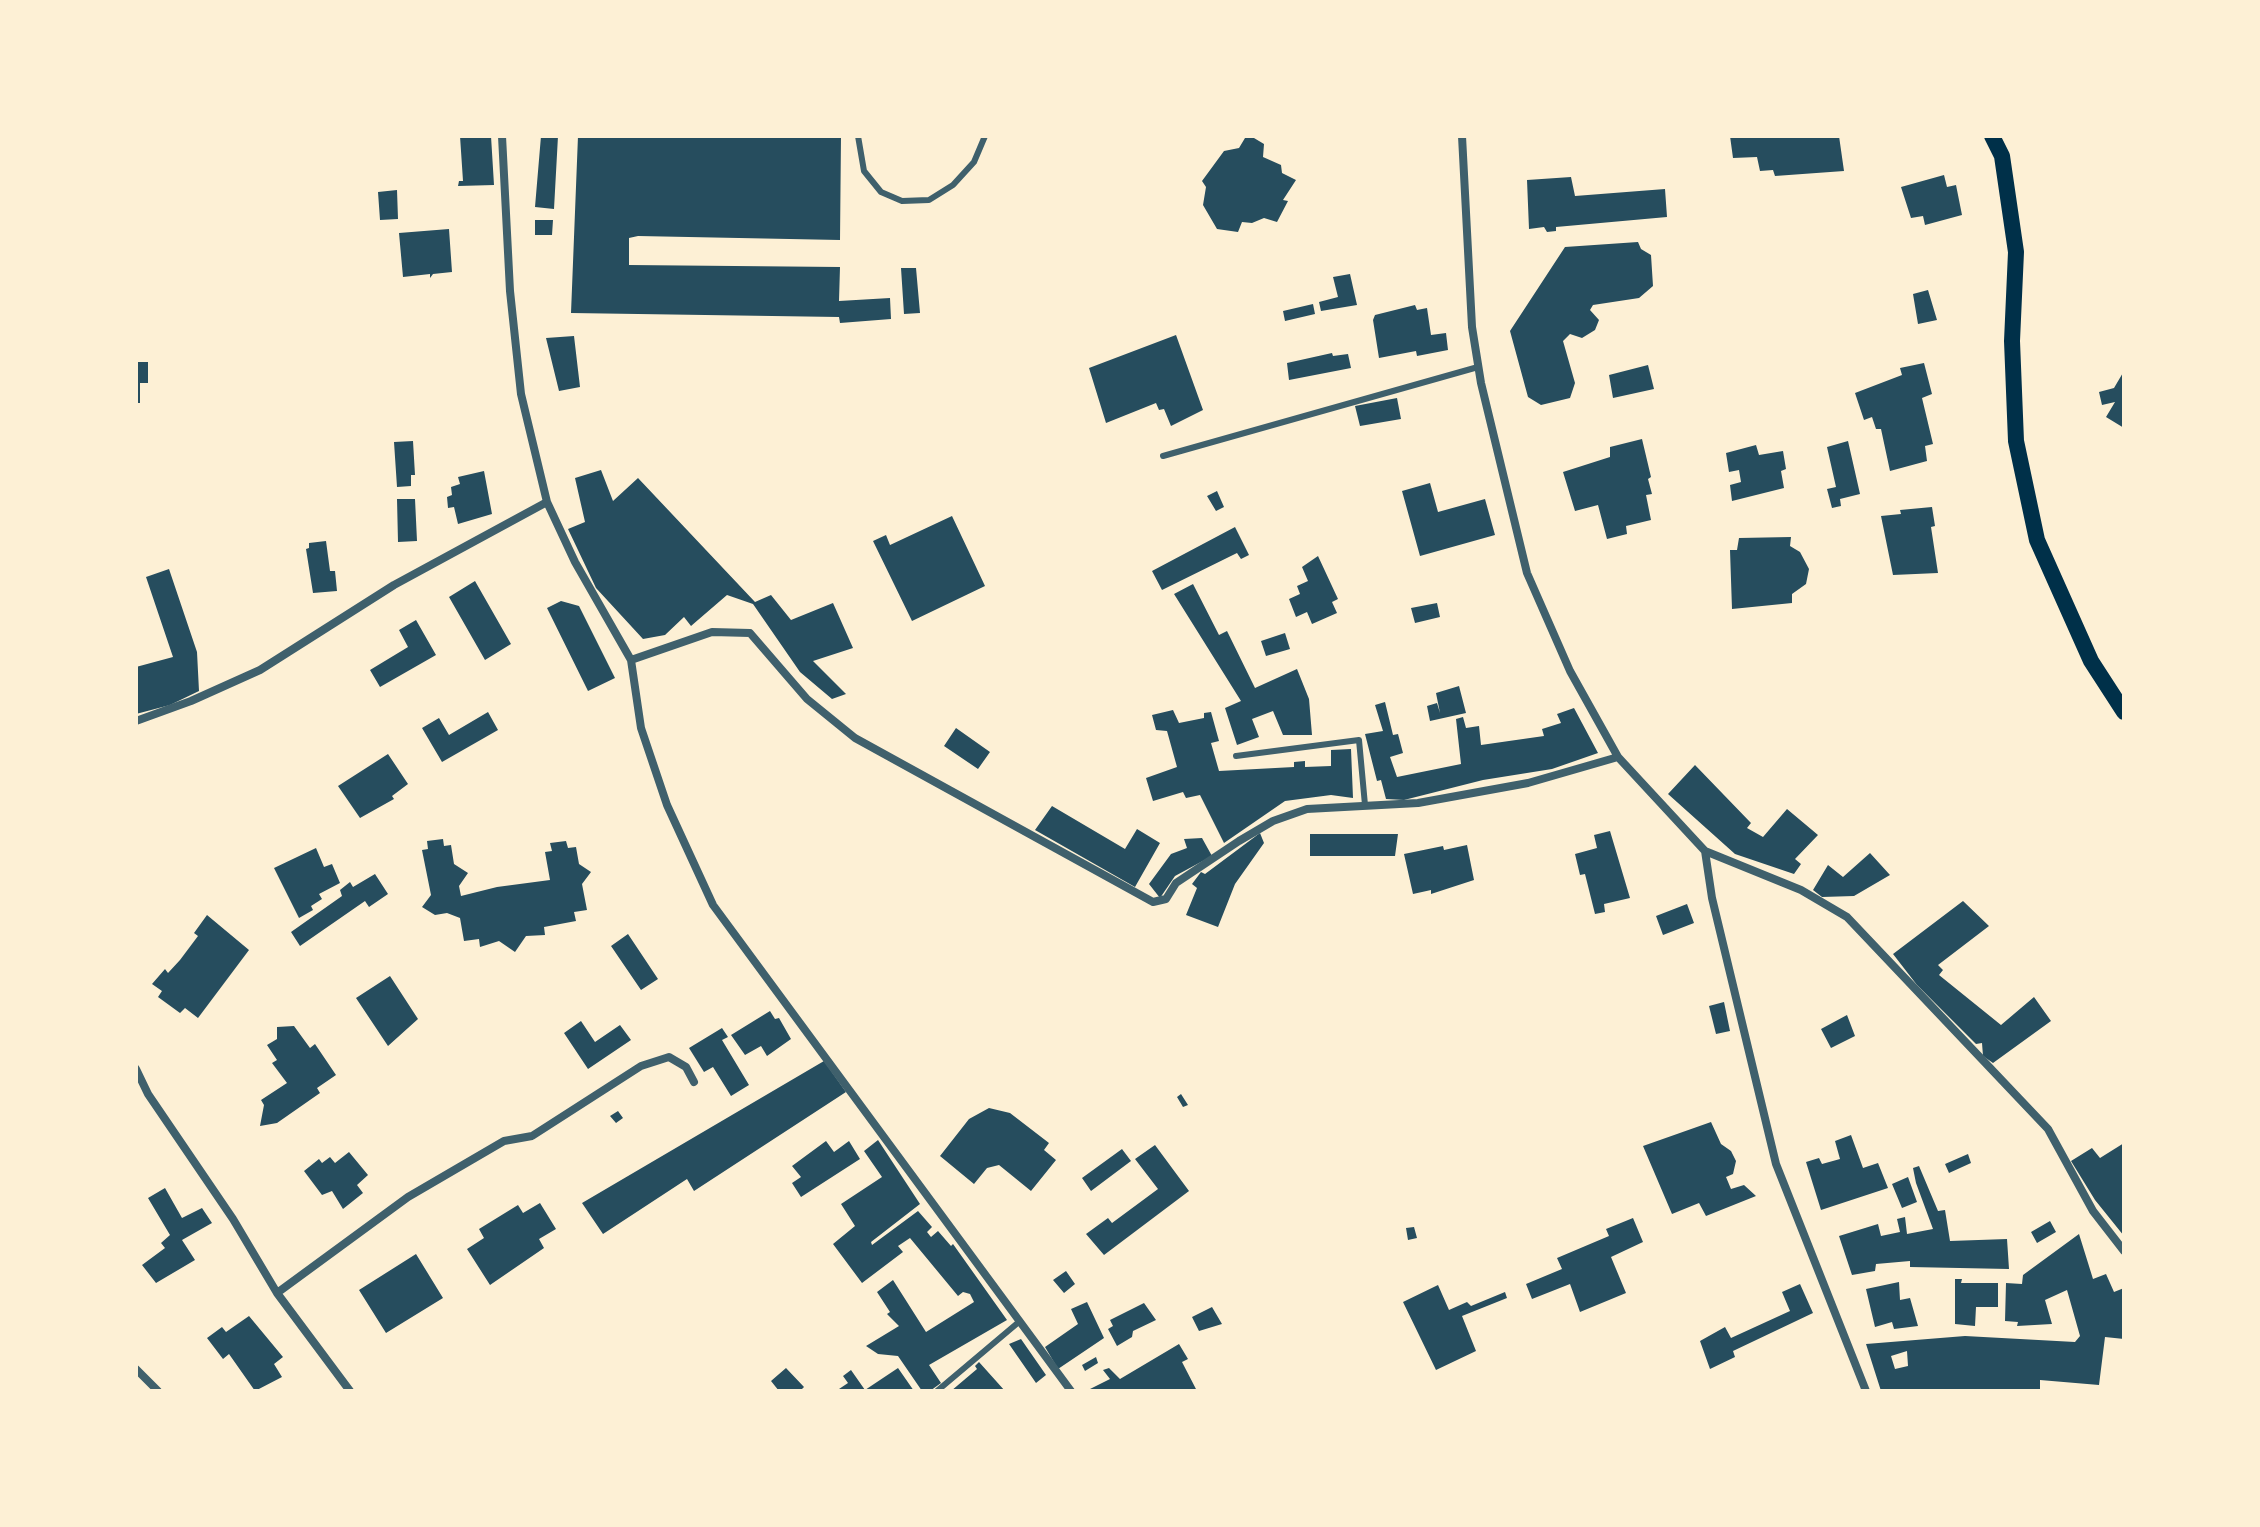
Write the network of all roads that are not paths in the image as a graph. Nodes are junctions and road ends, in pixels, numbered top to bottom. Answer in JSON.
{"nodes":[{"id":1,"x":502,"y":136,"type":"edge"},
{"id":2,"x":858,"y":136,"type":"edge"},
{"id":3,"x":985,"y":136,"type":"edge"},
{"id":4,"x":1462,"y":136,"type":"edge"},
{"id":5,"x":1992,"y":136,"type":"edge"},
{"id":6,"x":1478,"y":367,"type":"junction"},
{"id":7,"x":1163,"y":456,"type":"dead end"},
{"id":8,"x":547,"y":502,"type":"junction"},
{"id":9,"x":631,"y":660,"type":"junction"},
{"id":10,"x":2124,"y":712,"type":"edge"},
{"id":11,"x":136,"y":721,"type":"edge"},
{"id":12,"x":1236,"y":756,"type":"dead end"},
{"id":13,"x":1618,"y":757,"type":"junction"},
{"id":14,"x":1365,"y":805,"type":"junction"},
{"id":15,"x":1705,"y":851,"type":"junction"},
{"id":16,"x":136,"y":1069,"type":"edge"},
{"id":17,"x":694,"y":1082,"type":"dead end"},
{"id":18,"x":2124,"y":1251,"type":"edge"},
{"id":19,"x":277,"y":1293,"type":"junction"},
{"id":20,"x":1020,"y":1321,"type":"junction"},
{"id":21,"x":136,"y":1369,"type":"edge"},
{"id":22,"x":158,"y":1391,"type":"edge"},
{"id":23,"x":350,"y":1391,"type":"edge"},
{"id":24,"x":937,"y":1391,"type":"edge"},
{"id":25,"x":1071,"y":1391,"type":"edge"},
{"id":26,"x":1866,"y":1391,"type":"edge"}],
"edges":[{"from":1,"to":8,"type":"street"},
{"from":2,"to":3,"type":"lane"},
{"from":4,"to":6,"type":"street"},
{"from":5,"to":10,"type":"main road"},
{"from":6,"to":7,"type":"lane"},
{"from":6,"to":13,"type":"street"},
{"from":8,"to":9,"type":"street"},
{"from":8,"to":11,"type":"street"},
{"from":9,"to":14,"type":"street"},
{"from":9,"to":20,"type":"street"},
{"from":12,"to":14,"type":"lane"},
{"from":13,"to":14,"type":"street"},
{"from":13,"to":15,"type":"street"},
{"from":15,"to":18,"type":"street"},
{"from":15,"to":26,"type":"street"},
{"from":16,"to":19,"type":"street"},
{"from":17,"to":19,"type":"street"},
{"from":19,"to":23,"type":"street"},
{"from":20,"to":24,"type":"lane"},
{"from":20,"to":25,"type":"street"},
{"from":21,"to":22,"type":"street"}]}
